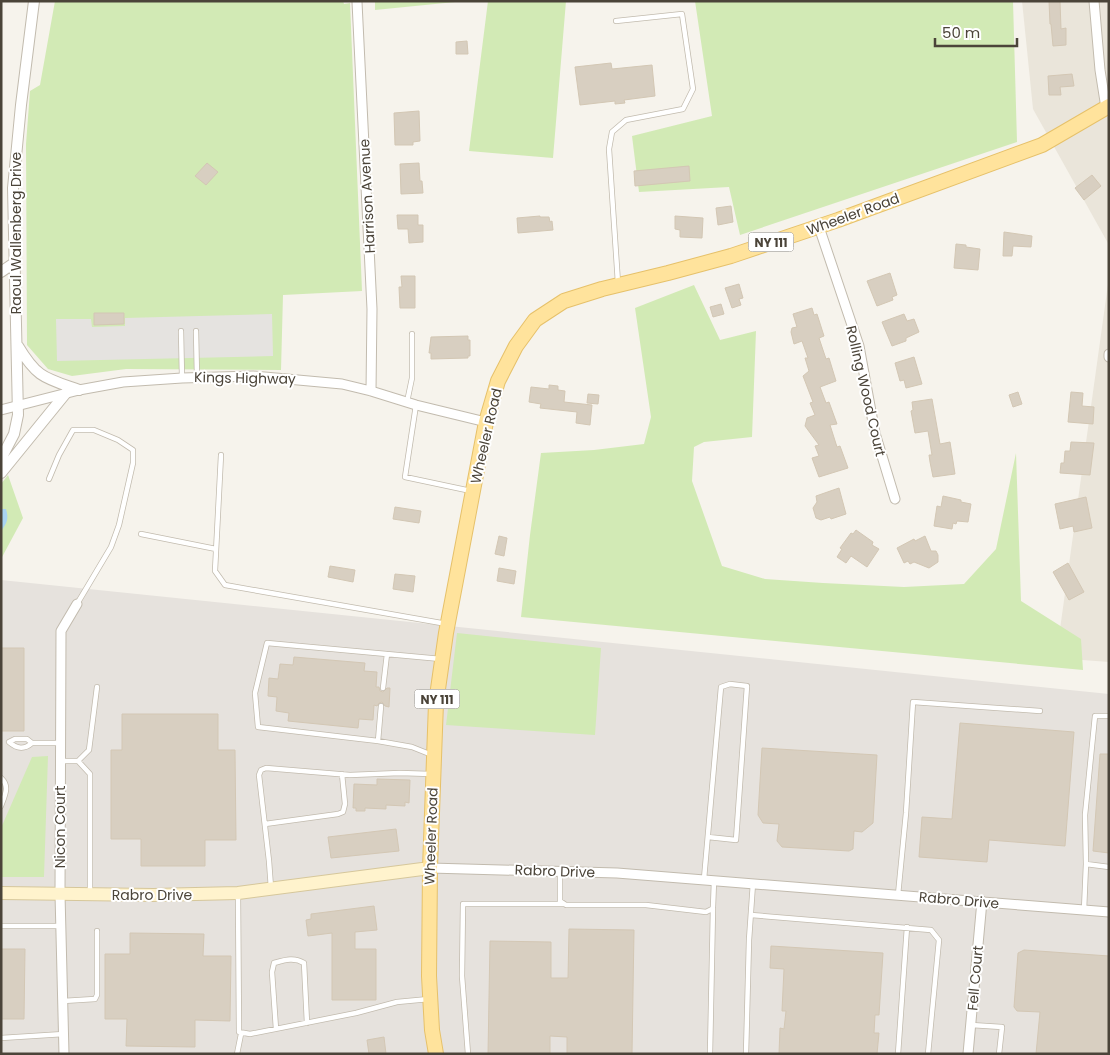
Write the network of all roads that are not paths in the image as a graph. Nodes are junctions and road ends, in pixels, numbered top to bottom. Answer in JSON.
{"nodes":[{"id":1,"x":34,"y":1,"type":"edge"},
{"id":2,"x":1094,"y":1,"type":"edge"},
{"id":3,"x":358,"y":2,"type":"edge"},
{"id":4,"x":616,"y":21,"type":"dead end"},
{"id":5,"x":1108,"y":107,"type":"edge"},
{"id":6,"x":819,"y":226,"type":"junction"},
{"id":7,"x":14,"y":263,"type":"junction"},
{"id":8,"x":1,"y":272,"type":"edge"},
{"id":9,"x":618,"y":285,"type":"junction"},
{"id":10,"x":181,"y":331,"type":"dead end"},
{"id":11,"x":196,"y":331,"type":"dead end"},
{"id":12,"x":412,"y":334,"type":"dead end"},
{"id":13,"x":16,"y":344,"type":"junction"},
{"id":14,"x":197,"y":377,"type":"junction"},
{"id":15,"x":182,"y":378,"type":"junction"},
{"id":16,"x":79,"y":390,"type":"junction"},
{"id":17,"x":371,"y":391,"type":"junction"},
{"id":18,"x":66,"y":393,"type":"junction"},
{"id":19,"x":407,"y":402,"type":"junction"},
{"id":20,"x":19,"y":405,"type":"junction"},
{"id":21,"x":416,"y":405,"type":"junction"},
{"id":22,"x":1,"y":410,"type":"edge"},
{"id":23,"x":486,"y":422,"type":"junction"},
{"id":24,"x":221,"y":455,"type":"dead end"},
{"id":25,"x":1,"y":459,"type":"edge"},
{"id":26,"x":1,"y":473,"type":"edge"},
{"id":27,"x":50,"y":479,"type":"dead end"},
{"id":28,"x":474,"y":492,"type":"junction"},
{"id":29,"x":895,"y":499,"type":"dead end"},
{"id":30,"x":141,"y":534,"type":"dead end"},
{"id":31,"x":216,"y":549,"type":"junction"},
{"id":32,"x":77,"y":604,"type":"joint"},
{"id":33,"x":448,"y":624,"type":"junction"},
{"id":34,"x":387,"y":654,"type":"junction"},
{"id":35,"x":442,"y":659,"type":"junction"},
{"id":36,"x":97,"y":687,"type":"dead end"},
{"id":37,"x":383,"y":688,"type":"dead end"},
{"id":38,"x":382,"y":706,"type":"dead end"},
{"id":39,"x":1040,"y":711,"type":"dead end"},
{"id":40,"x":1109,"y":716,"type":"edge"},
{"id":41,"x":378,"y":741,"type":"junction"},
{"id":42,"x":1,"y":742,"type":"edge"},
{"id":43,"x":9,"y":742,"type":"junction"},
{"id":44,"x":32,"y":743,"type":"junction"},
{"id":45,"x":61,"y":743,"type":"junction"},
{"id":46,"x":434,"y":756,"type":"junction"},
{"id":47,"x":61,"y":761,"type":"junction"},
{"id":48,"x":78,"y":761,"type":"junction"},
{"id":49,"x":342,"y":774,"type":"junction"},
{"id":50,"x":433,"y":774,"type":"junction"},
{"id":51,"x":1,"y":778,"type":"edge"},
{"id":52,"x":1,"y":806,"type":"edge"},
{"id":53,"x":265,"y":824,"type":"junction"},
{"id":54,"x":708,"y":837,"type":"junction"},
{"id":55,"x":1086,"y":864,"type":"junction"},
{"id":56,"x":1109,"y":867,"type":"edge"},
{"id":57,"x":430,"y":868,"type":"junction"},
{"id":58,"x":560,"y":871,"type":"junction"},
{"id":59,"x":704,"y":879,"type":"junction"},
{"id":60,"x":714,"y":880,"type":"junction"},
{"id":61,"x":753,"y":883,"type":"junction"},
{"id":62,"x":271,"y":889,"type":"junction"},
{"id":63,"x":1,"y":893,"type":"edge"},
{"id":64,"x":60,"y":894,"type":"junction"},
{"id":65,"x":90,"y":894,"type":"junction"},
{"id":66,"x":238,"y":894,"type":"junction"},
{"id":67,"x":898,"y":895,"type":"junction"},
{"id":68,"x":982,"y":901,"type":"junction"},
{"id":69,"x":563,"y":904,"type":"junction"},
{"id":70,"x":713,"y":906,"type":"junction"},
{"id":71,"x":1084,"y":910,"type":"junction"},
{"id":72,"x":1109,"y":912,"type":"edge"},
{"id":73,"x":751,"y":915,"type":"junction"},
{"id":74,"x":1,"y":926,"type":"edge"},
{"id":75,"x":61,"y":926,"type":"junction"},
{"id":76,"x":906,"y":927,"type":"junction"},
{"id":77,"x":98,"y":931,"type":"dead end"},
{"id":78,"x":430,"y":999,"type":"junction"},
{"id":79,"x":63,"y":1001,"type":"junction"},
{"id":80,"x":306,"y":1023,"type":"junction"},
{"id":81,"x":971,"y":1025,"type":"junction"},
{"id":82,"x":276,"y":1029,"type":"junction"},
{"id":83,"x":64,"y":1034,"type":"junction"},
{"id":84,"x":241,"y":1034,"type":"junction"},
{"id":85,"x":1,"y":1038,"type":"edge"},
{"id":86,"x":64,"y":1054,"type":"edge"},
{"id":87,"x":236,"y":1054,"type":"edge"},
{"id":88,"x":436,"y":1054,"type":"edge"},
{"id":89,"x":468,"y":1054,"type":"edge"},
{"id":90,"x":710,"y":1054,"type":"edge"},
{"id":91,"x":746,"y":1054,"type":"edge"},
{"id":92,"x":898,"y":1054,"type":"edge"},
{"id":93,"x":928,"y":1054,"type":"edge"},
{"id":94,"x":968,"y":1054,"type":"edge"},
{"id":95,"x":999,"y":1054,"type":"edge"}],
"edges":[{"from":1,"to":7,"type":"street","name":"Raoul Wallenberg Drive"},
{"from":2,"to":5,"type":"street"},
{"from":3,"to":17,"type":"street","name":"Harrison Avenue"},
{"from":4,"to":9,"type":"lane"},
{"from":5,"to":6,"type":"main road","name":"Wheeler Road","number":"NY 111"},
{"from":6,"to":9,"type":"main road","name":"Wheeler Road","number":"NY 111"},
{"from":6,"to":29,"type":"street","name":"Rolling Wood Court"},
{"from":7,"to":8,"type":"street"},
{"from":7,"to":13,"type":"street","name":"Raoul Wallenberg Drive"},
{"from":9,"to":23,"type":"main road","name":"Wheeler Road","number":"NY 111"},
{"from":10,"to":15,"type":"lane"},
{"from":11,"to":14,"type":"lane"},
{"from":12,"to":19,"type":"lane"},
{"from":13,"to":16,"type":"street"},
{"from":13,"to":20,"type":"street","name":"Raoul Wallenberg Drive"},
{"from":14,"to":15,"type":"street","name":"Kings Highway"},
{"from":14,"to":17,"type":"street","name":"Kings Highway"},
{"from":15,"to":16,"type":"street","name":"Kings Highway"},
{"from":16,"to":18,"type":"street","name":"Kings Highway"},
{"from":17,"to":19,"type":"street","name":"Kings Highway"},
{"from":18,"to":20,"type":"street","name":"Kings Highway"},
{"from":18,"to":26,"type":"street"},
{"from":19,"to":21,"type":"street","name":"Kings Highway"},
{"from":20,"to":22,"type":"street","name":"Kings Highway"},
{"from":20,"to":25,"type":"street","name":"Raoul Wallenberg Drive"},
{"from":21,"to":23,"type":"street","name":"Kings Highway"},
{"from":21,"to":28,"type":"lane"},
{"from":23,"to":28,"type":"main road","name":"Wheeler Road","number":"NY 111"},
{"from":24,"to":31,"type":"lane"},
{"from":27,"to":32,"type":"lane"},
{"from":28,"to":33,"type":"main road","name":"Wheeler Road","number":"NY 111"},
{"from":30,"to":31,"type":"lane"},
{"from":31,"to":33,"type":"lane"},
{"from":32,"to":45,"type":"street","name":"Nicon Court"},
{"from":33,"to":35,"type":"main road","name":"Wheeler Road","number":"NY 111"},
{"from":34,"to":35,"type":"lane"},
{"from":34,"to":37,"type":"lane"},
{"from":34,"to":41,"type":"lane"},
{"from":35,"to":46,"type":"main road","name":"Wheeler Road","number":"NY 111"},
{"from":36,"to":48,"type":"lane"},
{"from":38,"to":41,"type":"lane"},
{"from":39,"to":67,"type":"lane"},
{"from":40,"to":55,"type":"lane"},
{"from":41,"to":46,"type":"lane"},
{"from":42,"to":43,"type":"lane"},
{"from":43,"to":44,"type":"lane"},
{"from":43,"to":44,"type":"lane"},
{"from":44,"to":45,"type":"lane"},
{"from":45,"to":47,"type":"street","name":"Nicon Court"},
{"from":46,"to":50,"type":"main road","name":"Wheeler Road","number":"NY 111"},
{"from":47,"to":48,"type":"lane"},
{"from":47,"to":64,"type":"street","name":"Nicon Court"},
{"from":48,"to":65,"type":"lane"},
{"from":49,"to":50,"type":"lane"},
{"from":49,"to":53,"type":"lane"},
{"from":49,"to":53,"type":"lane"},
{"from":50,"to":57,"type":"main road","name":"Wheeler Road","number":"NY 111"},
{"from":51,"to":52,"type":"lane"},
{"from":53,"to":62,"type":"lane"},
{"from":54,"to":54,"type":"lane"},
{"from":54,"to":59,"type":"lane"},
{"from":55,"to":56,"type":"lane"},
{"from":55,"to":71,"type":"lane"},
{"from":57,"to":58,"type":"street","name":"Rabro Drive"},
{"from":57,"to":62,"type":"main road","name":"Rabro Drive"},
{"from":57,"to":78,"type":"main road","name":"Wheeler Road","number":"NY 111"},
{"from":58,"to":59,"type":"street","name":"Rabro Drive"},
{"from":58,"to":69,"type":"lane"},
{"from":59,"to":60,"type":"street","name":"Rabro Drive"},
{"from":60,"to":61,"type":"street","name":"Rabro Drive"},
{"from":60,"to":70,"type":"lane"},
{"from":61,"to":67,"type":"street","name":"Rabro Drive"},
{"from":61,"to":73,"type":"lane"},
{"from":62,"to":66,"type":"main road","name":"Rabro Drive"},
{"from":63,"to":64,"type":"main road","name":"Rabro Drive"},
{"from":64,"to":65,"type":"main road","name":"Rabro Drive"},
{"from":64,"to":75,"type":"street","name":"Nicon Court"},
{"from":65,"to":66,"type":"main road","name":"Rabro Drive"},
{"from":66,"to":84,"type":"lane"},
{"from":67,"to":68,"type":"street","name":"Rabro Drive"},
{"from":68,"to":71,"type":"street","name":"Rabro Drive"},
{"from":68,"to":81,"type":"street","name":"Fell Court"},
{"from":69,"to":70,"type":"lane"},
{"from":69,"to":89,"type":"lane"},
{"from":70,"to":90,"type":"lane"},
{"from":71,"to":72,"type":"street","name":"Rabro Drive"},
{"from":73,"to":76,"type":"lane"},
{"from":73,"to":91,"type":"lane"},
{"from":74,"to":75,"type":"lane"},
{"from":75,"to":79,"type":"street","name":"Nicon Court"},
{"from":76,"to":92,"type":"lane"},
{"from":76,"to":93,"type":"lane"},
{"from":77,"to":79,"type":"lane"},
{"from":78,"to":80,"type":"lane"},
{"from":78,"to":88,"type":"main road","name":"Wheeler Road","number":"NY 111"},
{"from":79,"to":83,"type":"street","name":"Nicon Court"},
{"from":80,"to":82,"type":"lane"},
{"from":80,"to":82,"type":"lane"},
{"from":81,"to":94,"type":"street","name":"Fell Court"},
{"from":81,"to":95,"type":"lane"},
{"from":82,"to":84,"type":"lane"},
{"from":83,"to":85,"type":"lane"},
{"from":83,"to":86,"type":"street","name":"Nicon Court"},
{"from":84,"to":87,"type":"lane"}]}
